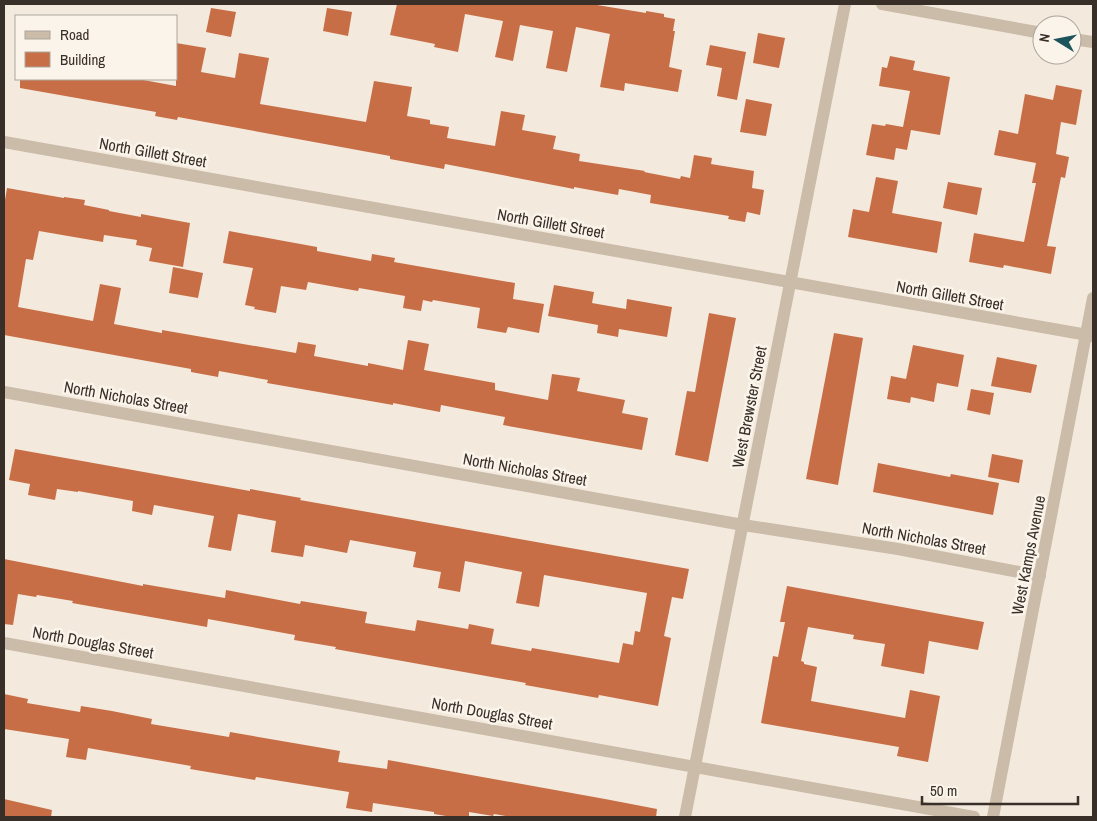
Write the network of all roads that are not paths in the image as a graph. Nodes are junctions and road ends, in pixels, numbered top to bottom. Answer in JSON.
{"nodes":[{"id":1,"x":845,"y":4,"type":"edge"},
{"id":2,"x":882,"y":4,"type":"edge"},
{"id":3,"x":1032,"y":31,"type":"edge"},
{"id":4,"x":4,"y":142,"type":"edge"},
{"id":5,"x":789,"y":282,"type":"junction"},
{"id":6,"x":1093,"y":298,"type":"edge"},
{"id":7,"x":1090,"y":335,"type":"edge"},
{"id":8,"x":4,"y":392,"type":"edge"},
{"id":9,"x":743,"y":525,"type":"junction"},
{"id":10,"x":1040,"y":576,"type":"junction"},
{"id":11,"x":4,"y":642,"type":"edge"},
{"id":12,"x":694,"y":766,"type":"junction"},
{"id":13,"x":685,"y":817,"type":"edge"},
{"id":14,"x":974,"y":817,"type":"edge"},
{"id":15,"x":993,"y":817,"type":"edge"}],
"edges":[{"from":1,"to":5,"type":"street","name":"West Brewster Street"},
{"from":2,"to":3,"type":"street"},
{"from":4,"to":5,"type":"street","name":"North Gillett Street"},
{"from":5,"to":7,"type":"street","name":"North Gillett Street"},
{"from":5,"to":9,"type":"street","name":"West Brewster Street"},
{"from":6,"to":7,"type":"street","name":"West Kamps Avenue"},
{"from":7,"to":10,"type":"street","name":"West Kamps Avenue"},
{"from":8,"to":9,"type":"street","name":"North Nicholas Street"},
{"from":9,"to":10,"type":"street","name":"North Nicholas Street"},
{"from":9,"to":12,"type":"street","name":"West Brewster Street"},
{"from":10,"to":15,"type":"street","name":"West Kamps Avenue"},
{"from":11,"to":12,"type":"street","name":"North Douglas Street"},
{"from":12,"to":13,"type":"street","name":"West Brewster Street"},
{"from":12,"to":14,"type":"street","name":"North Douglas Street"}]}
